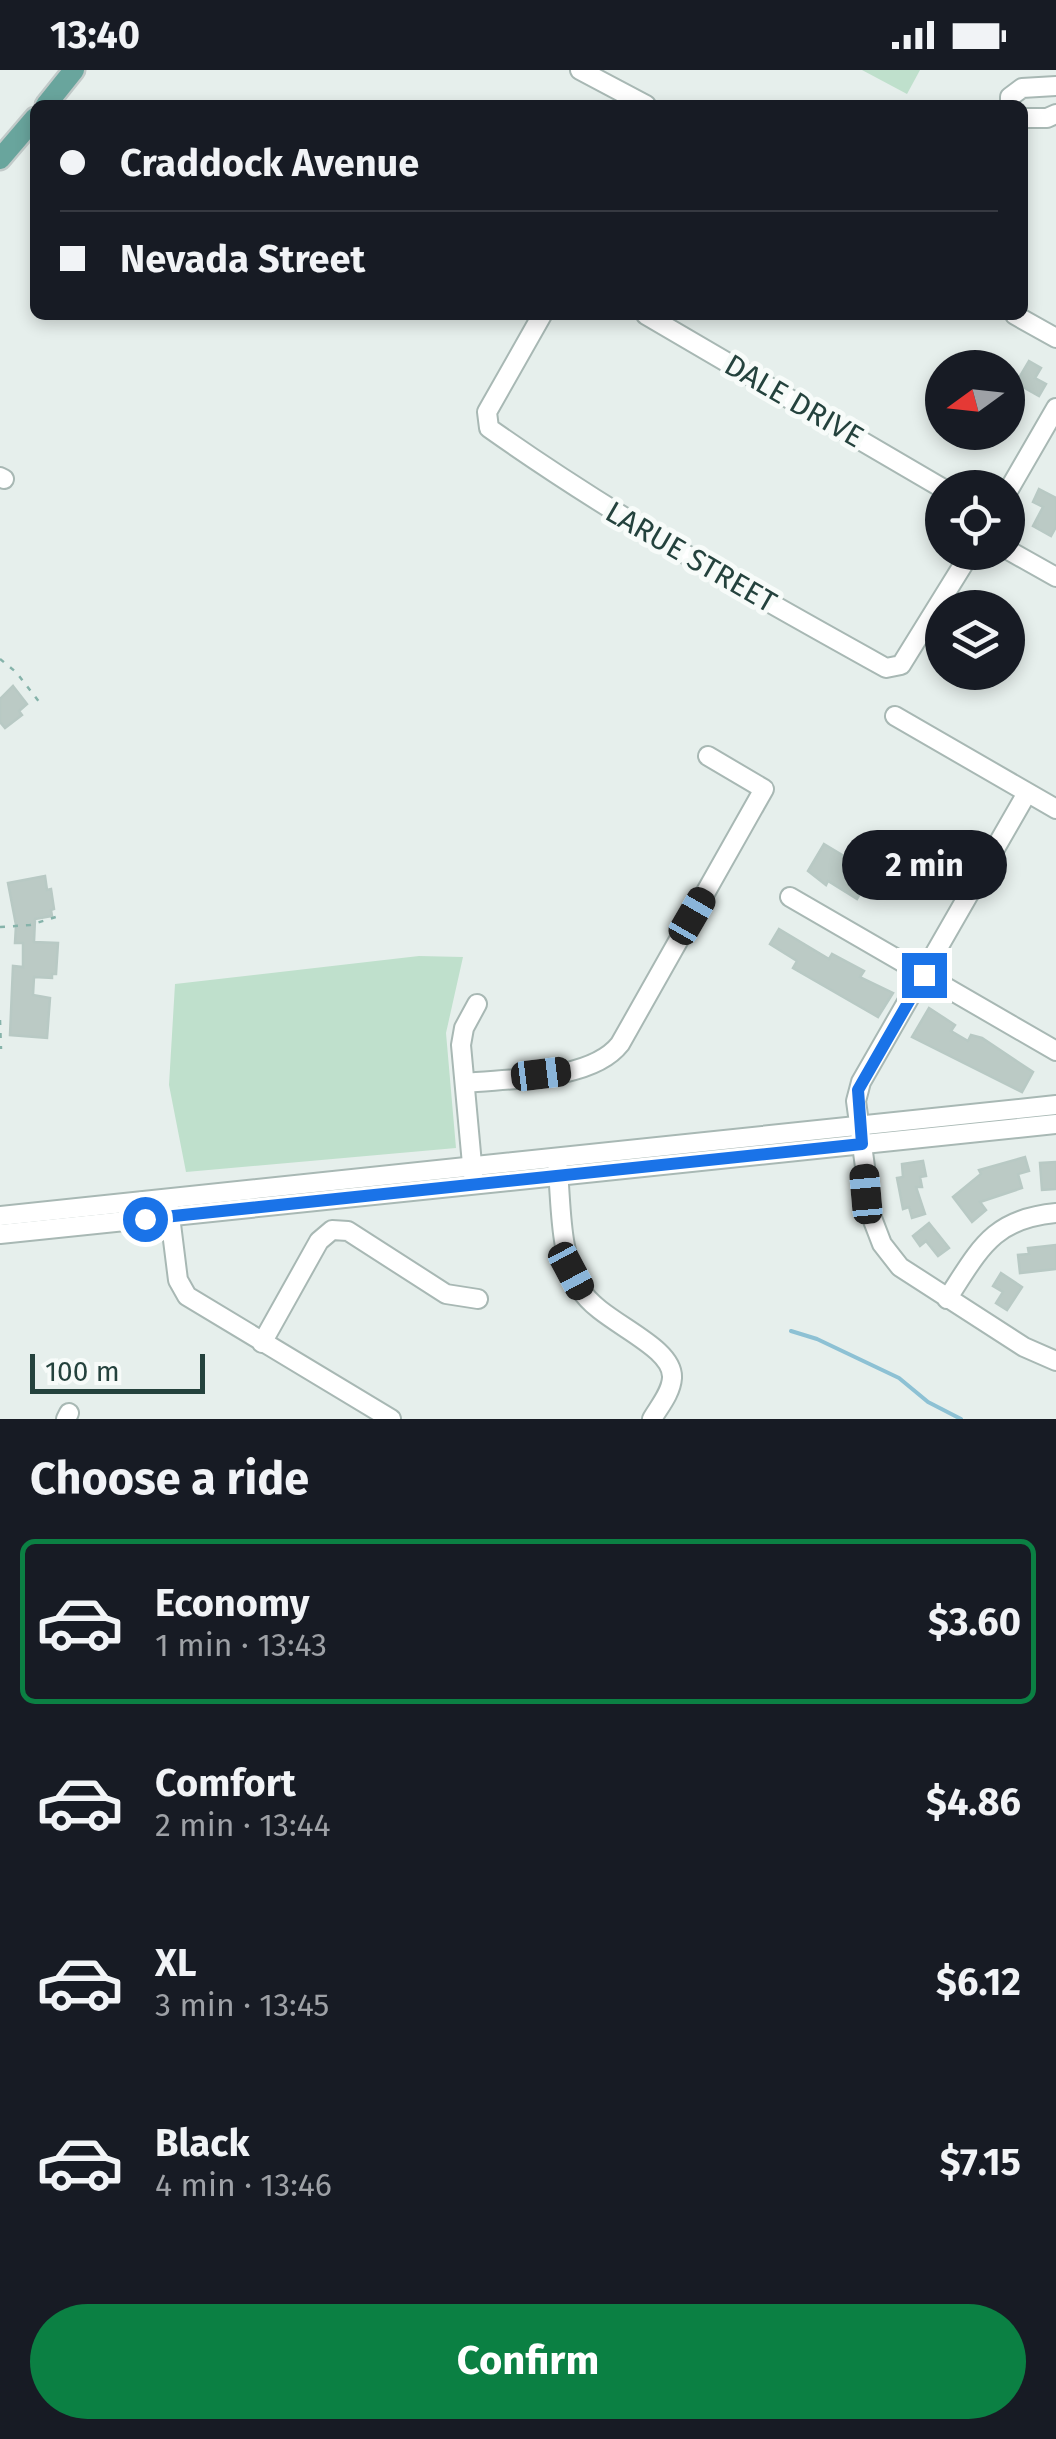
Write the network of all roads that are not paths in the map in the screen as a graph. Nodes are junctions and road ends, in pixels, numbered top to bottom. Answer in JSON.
{"nodes":[{"id":1,"x":74,"y":70,"type":"edge"},
{"id":2,"x":580,"y":70,"type":"edge"},
{"id":3,"x":1056,"y":86,"type":"edge"},
{"id":4,"x":50,"y":100,"type":"edge"},
{"id":5,"x":637,"y":100,"type":"edge"},
{"id":6,"x":1010,"y":100,"type":"edge"},
{"id":7,"x":1056,"y":114,"type":"edge"},
{"id":8,"x":1028,"y":118,"type":"edge"},
{"id":9,"x":30,"y":124,"type":"edge"},
{"id":10,"x":0,"y":160,"type":"edge"},
{"id":11,"x":539,"y":320,"type":"edge"},
{"id":12,"x":655,"y":320,"type":"edge"},
{"id":13,"x":1024,"y":320,"type":"edge"},
{"id":14,"x":1056,"y":338,"type":"edge"},
{"id":15,"x":1056,"y":408,"type":"edge"},
{"id":16,"x":1020,"y":470,"type":"edge"},
{"id":17,"x":925,"y":478,"type":"edge"},
{"id":18,"x":1025,"y":560,"type":"edge"},
{"id":19,"x":960,"y":570,"type":"edge"},
{"id":20,"x":1056,"y":578,"type":"edge"},
{"id":21,"x":895,"y":716,"type":"dead end"},
{"id":22,"x":708,"y":756,"type":"dead end"},
{"id":23,"x":1027,"y":793,"type":"junction"},
{"id":24,"x":1056,"y":809,"type":"edge"},
{"id":25,"x":790,"y":897,"type":"dead end"},
{"id":26,"x":924,"y":975,"type":"junction"},
{"id":27,"x":477,"y":1004,"type":"dead end"},
{"id":28,"x":1056,"y":1051,"type":"edge"},
{"id":29,"x":465,"y":1083,"type":"junction"},
{"id":30,"x":1056,"y":1105,"type":"edge"},
{"id":31,"x":1056,"y":1124,"type":"edge"},
{"id":32,"x":860,"y":1135,"type":"junction"},
{"id":33,"x":557,"y":1165,"type":"junction"},
{"id":34,"x":472,"y":1166,"type":"junction"},
{"id":35,"x":474,"y":1186,"type":"junction"},
{"id":36,"x":169,"y":1207,"type":"junction"},
{"id":37,"x":1056,"y":1212,"type":"edge"},
{"id":38,"x":0,"y":1216,"type":"edge"},
{"id":39,"x":0,"y":1234,"type":"edge"},
{"id":40,"x":947,"y":1299,"type":"junction"},
{"id":41,"x":478,"y":1300,"type":"dead end"},
{"id":42,"x":262,"y":1342,"type":"junction"},
{"id":43,"x":1056,"y":1360,"type":"edge"},
{"id":44,"x":390,"y":1419,"type":"edge"},
{"id":45,"x":652,"y":1419,"type":"edge"}],
"edges":[{"from":1,"to":4,"type":"main road"},
{"from":2,"to":5,"type":"street"},
{"from":3,"to":6,"type":"street"},
{"from":7,"to":8,"type":"street"},
{"from":9,"to":10,"type":"main road"},
{"from":11,"to":19,"type":"street","name":"LARUE STREET"},
{"from":12,"to":17,"type":"street","name":"DALE DRIVE"},
{"from":13,"to":14,"type":"street"},
{"from":15,"to":16,"type":"street"},
{"from":18,"to":20,"type":"street"},
{"from":21,"to":23,"type":"street"},
{"from":22,"to":29,"type":"street"},
{"from":23,"to":24,"type":"street"},
{"from":23,"to":26,"type":"street"},
{"from":25,"to":26,"type":"street"},
{"from":26,"to":28,"type":"street"},
{"from":26,"to":32,"type":"street"},
{"from":27,"to":29,"type":"street"},
{"from":29,"to":34,"type":"street"},
{"from":30,"to":32,"type":"street"},
{"from":31,"to":32,"type":"street"},
{"from":32,"to":33,"type":"street"},
{"from":32,"to":40,"type":"street"},
{"from":33,"to":34,"type":"street"},
{"from":33,"to":35,"type":"street"},
{"from":33,"to":45,"type":"street"},
{"from":34,"to":35,"type":"street"},
{"from":34,"to":36,"type":"street"},
{"from":35,"to":36,"type":"street"},
{"from":36,"to":38,"type":"street"},
{"from":36,"to":39,"type":"street"},
{"from":36,"to":42,"type":"street"},
{"from":37,"to":40,"type":"street"},
{"from":40,"to":43,"type":"street"},
{"from":41,"to":42,"type":"street"},
{"from":42,"to":44,"type":"street"}]}
